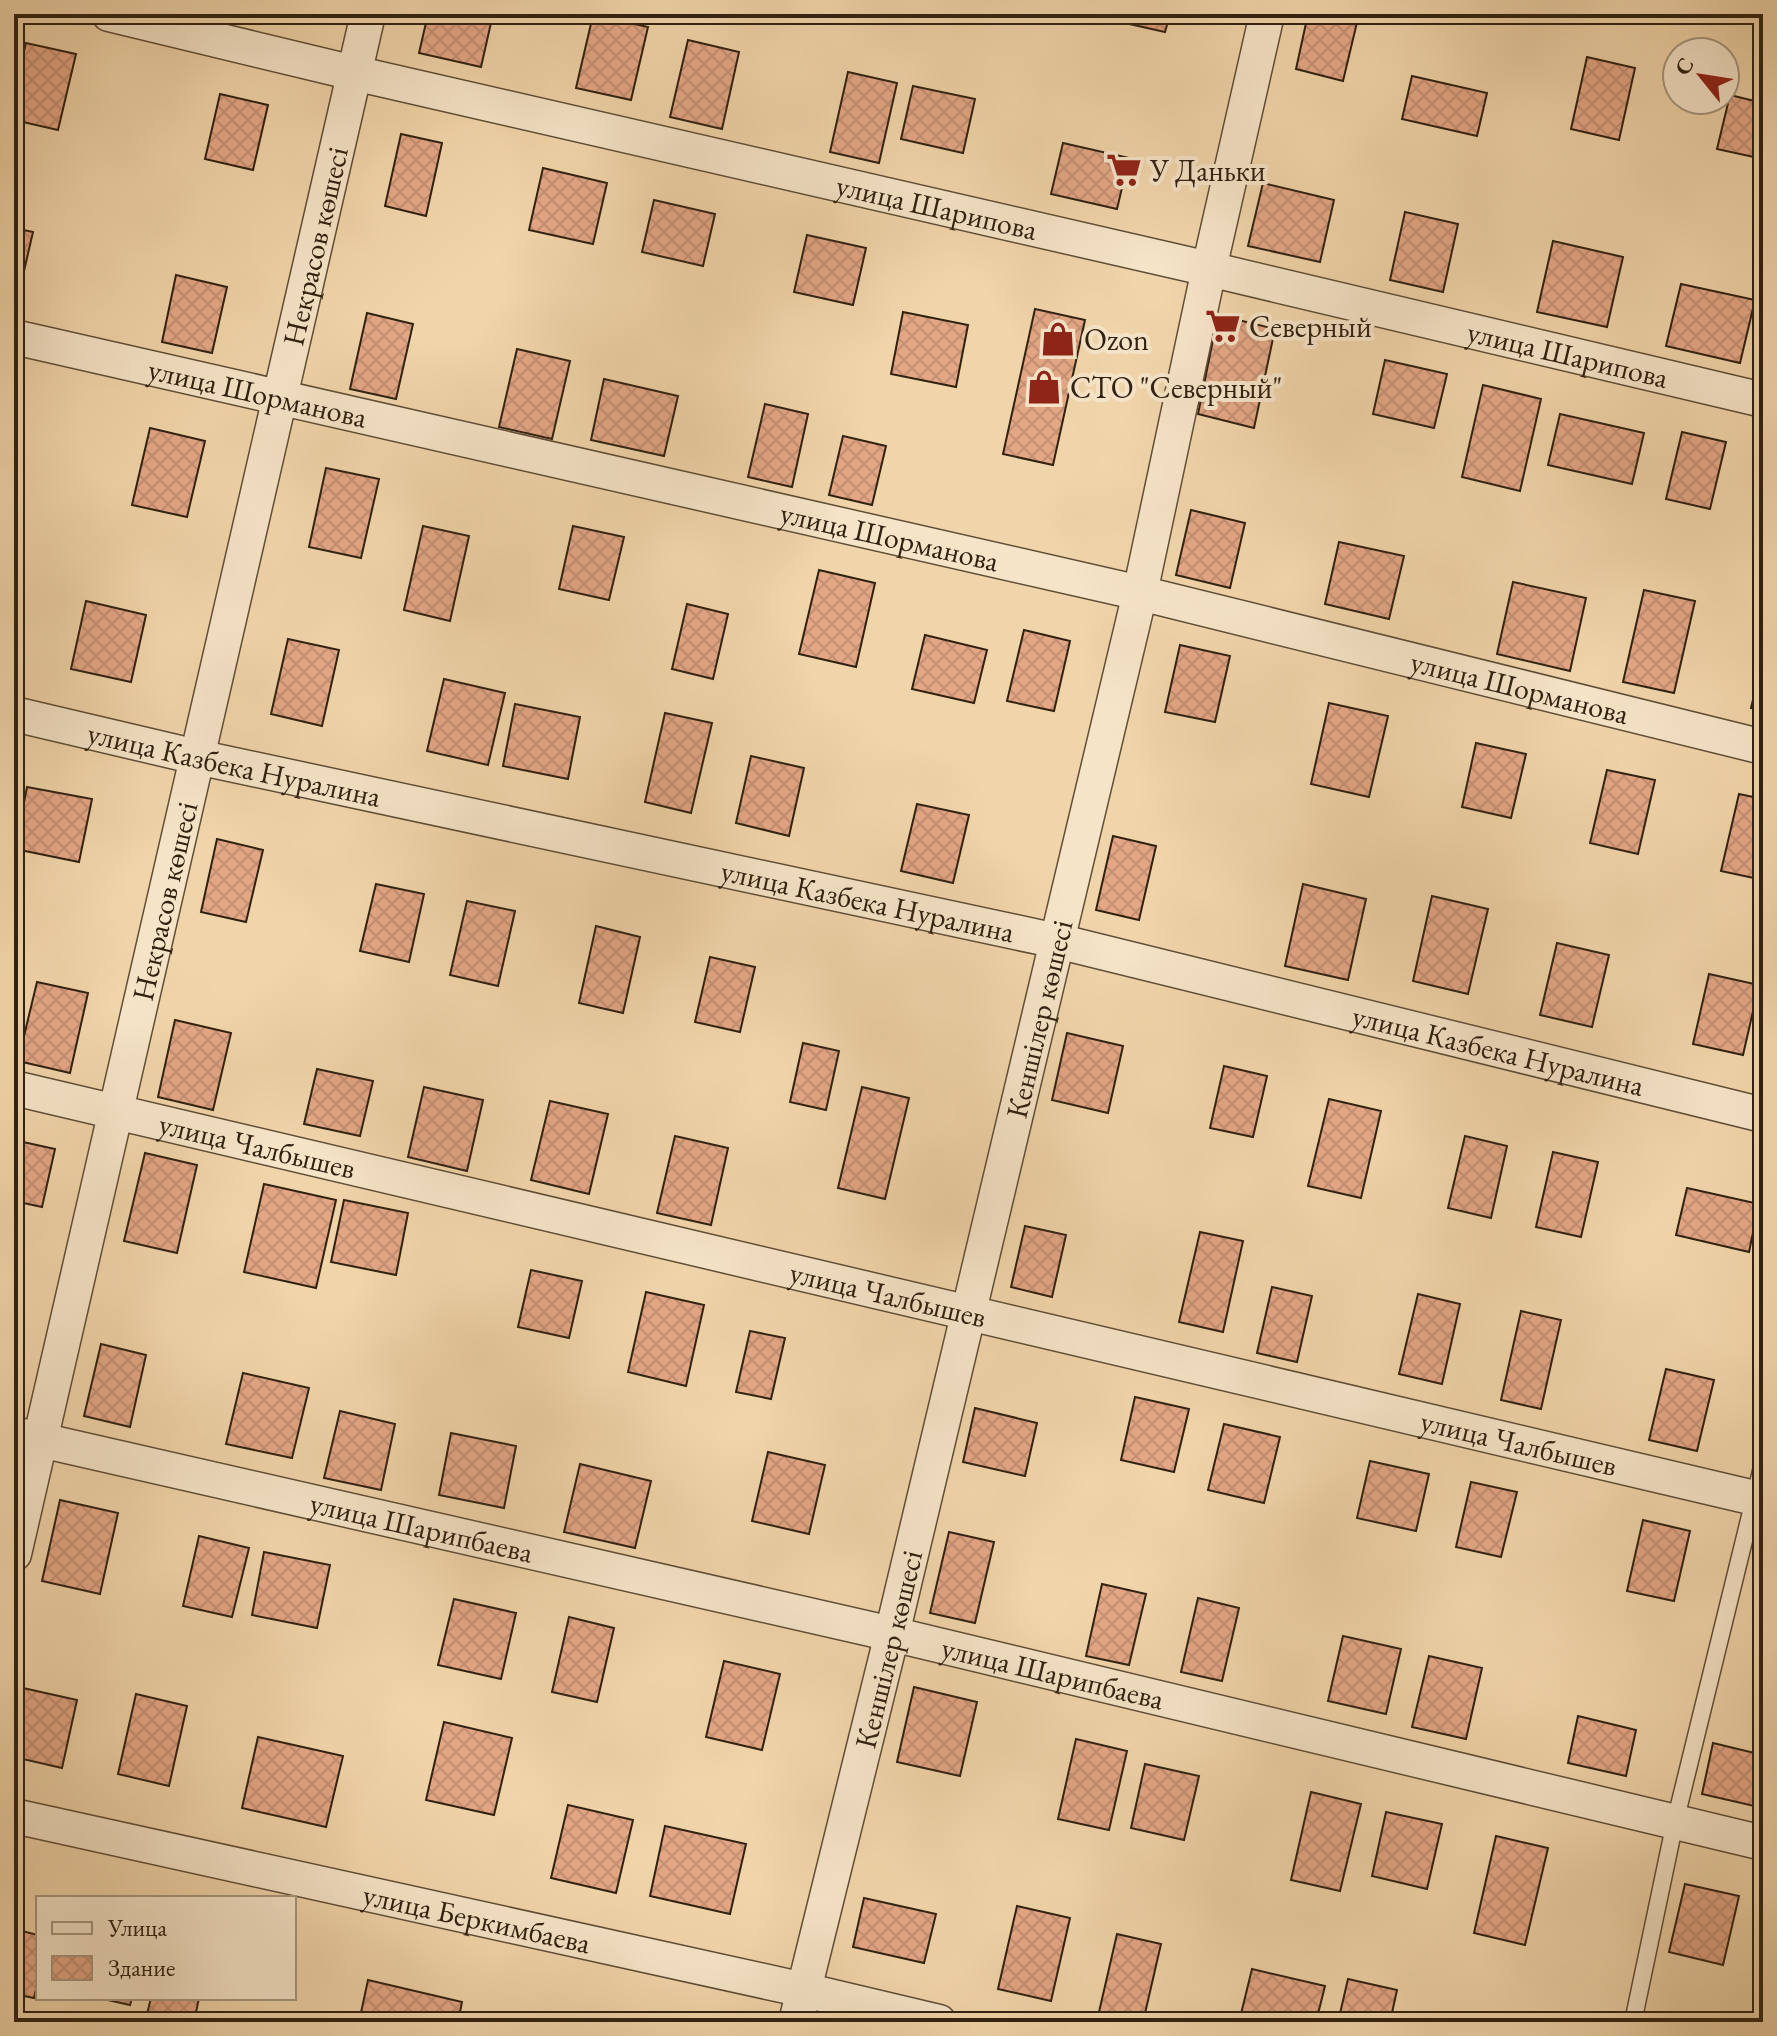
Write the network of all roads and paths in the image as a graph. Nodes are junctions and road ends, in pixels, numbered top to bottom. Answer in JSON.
{"nodes":[{"id":1,"x":109,"y":14,"type":"edge"},
{"id":2,"x":368,"y":14,"type":"edge"},
{"id":3,"x":1267,"y":14,"type":"edge"},
{"id":4,"x":354,"y":73,"type":"junction"},
{"id":5,"x":1209,"y":269,"type":"junction"},
{"id":6,"x":14,"y":337,"type":"edge"},
{"id":7,"x":279,"y":399,"type":"junction"},
{"id":8,"x":1763,"y":400,"type":"edge"},
{"id":9,"x":1140,"y":593,"type":"junction"},
{"id":10,"x":14,"y":714,"type":"edge"},
{"id":11,"x":1763,"y":747,"type":"edge"},
{"id":12,"x":197,"y":757,"type":"junction"},
{"id":13,"x":1057,"y":941,"type":"junction"},
{"id":14,"x":14,"y":1088,"type":"edge"},
{"id":15,"x":115,"y":1112,"type":"junction"},
{"id":16,"x":1763,"y":1115,"type":"edge"},
{"id":17,"x":968,"y":1314,"type":"junction"},
{"id":18,"x":27,"y":1437,"type":"edge"},
{"id":19,"x":1763,"y":1463,"type":"edge"},
{"id":20,"x":1759,"y":1499,"type":"edge"},
{"id":21,"x":14,"y":1554,"type":"edge"},
{"id":22,"x":892,"y":1634,"type":"junction"},
{"id":23,"x":14,"y":1816,"type":"edge"},
{"id":24,"x":1675,"y":1822,"type":"junction"},
{"id":25,"x":1763,"y":1843,"type":"edge"},
{"id":26,"x":800,"y":2006,"type":"edge"},
{"id":27,"x":939,"y":2022,"type":"edge"},
{"id":28,"x":1633,"y":2022,"type":"edge"}],
"edges":[{"from":1,"to":4,"type":"street","name":"улица Шарипова"},
{"from":2,"to":4,"type":"street","name":"Некрасов көшесі"},
{"from":3,"to":5,"type":"street","name":"Кеншілер көшесі"},
{"from":4,"to":5,"type":"street","name":"улица Шарипова"},
{"from":4,"to":7,"type":"street","name":"Некрасов көшесі"},
{"from":5,"to":8,"type":"street","name":"улица Шарипова"},
{"from":5,"to":9,"type":"street","name":"Кеншілер көшесі"},
{"from":6,"to":7,"type":"street","name":"улица Шорманова"},
{"from":7,"to":9,"type":"street","name":"улица Шорманова"},
{"from":7,"to":12,"type":"street","name":"Некрасов көшесі"},
{"from":9,"to":11,"type":"street","name":"улица Шорманова"},
{"from":9,"to":13,"type":"street","name":"Кеншілер көшесі"},
{"from":10,"to":12,"type":"street","name":"улица Казбека Нуралина"},
{"from":12,"to":13,"type":"street","name":"улица Казбека Нуралина"},
{"from":12,"to":15,"type":"street","name":"Некрасов көшесі"},
{"from":13,"to":16,"type":"street","name":"улица Казбека Нуралина"},
{"from":13,"to":17,"type":"street","name":"Кеншілер көшесі"},
{"from":14,"to":15,"type":"street","name":"улица Чалбышев"},
{"from":15,"to":17,"type":"street","name":"улица Чалбышев"},
{"from":15,"to":18,"type":"street","name":"Некрасов көшесі"},
{"from":17,"to":20,"type":"street","name":"улица Чалбышев"},
{"from":17,"to":22,"type":"street","name":"Кеншілер көшесі"},
{"from":18,"to":21,"type":"street","name":"Некрасов көшесі"},
{"from":18,"to":22,"type":"street","name":"улица Шарипбаева"},
{"from":19,"to":20,"type":"lane"},
{"from":20,"to":24,"type":"lane"},
{"from":22,"to":24,"type":"street","name":"улица Шарипбаева"},
{"from":22,"to":26,"type":"street","name":"Кеншілер көшесі"},
{"from":23,"to":26,"type":"street","name":"улица Беркимбаева"},
{"from":24,"to":25,"type":"street","name":"улица Шарипбаева"},
{"from":24,"to":28,"type":"lane"},
{"from":26,"to":27,"type":"street","name":"улица Беркимбаева"}]}
